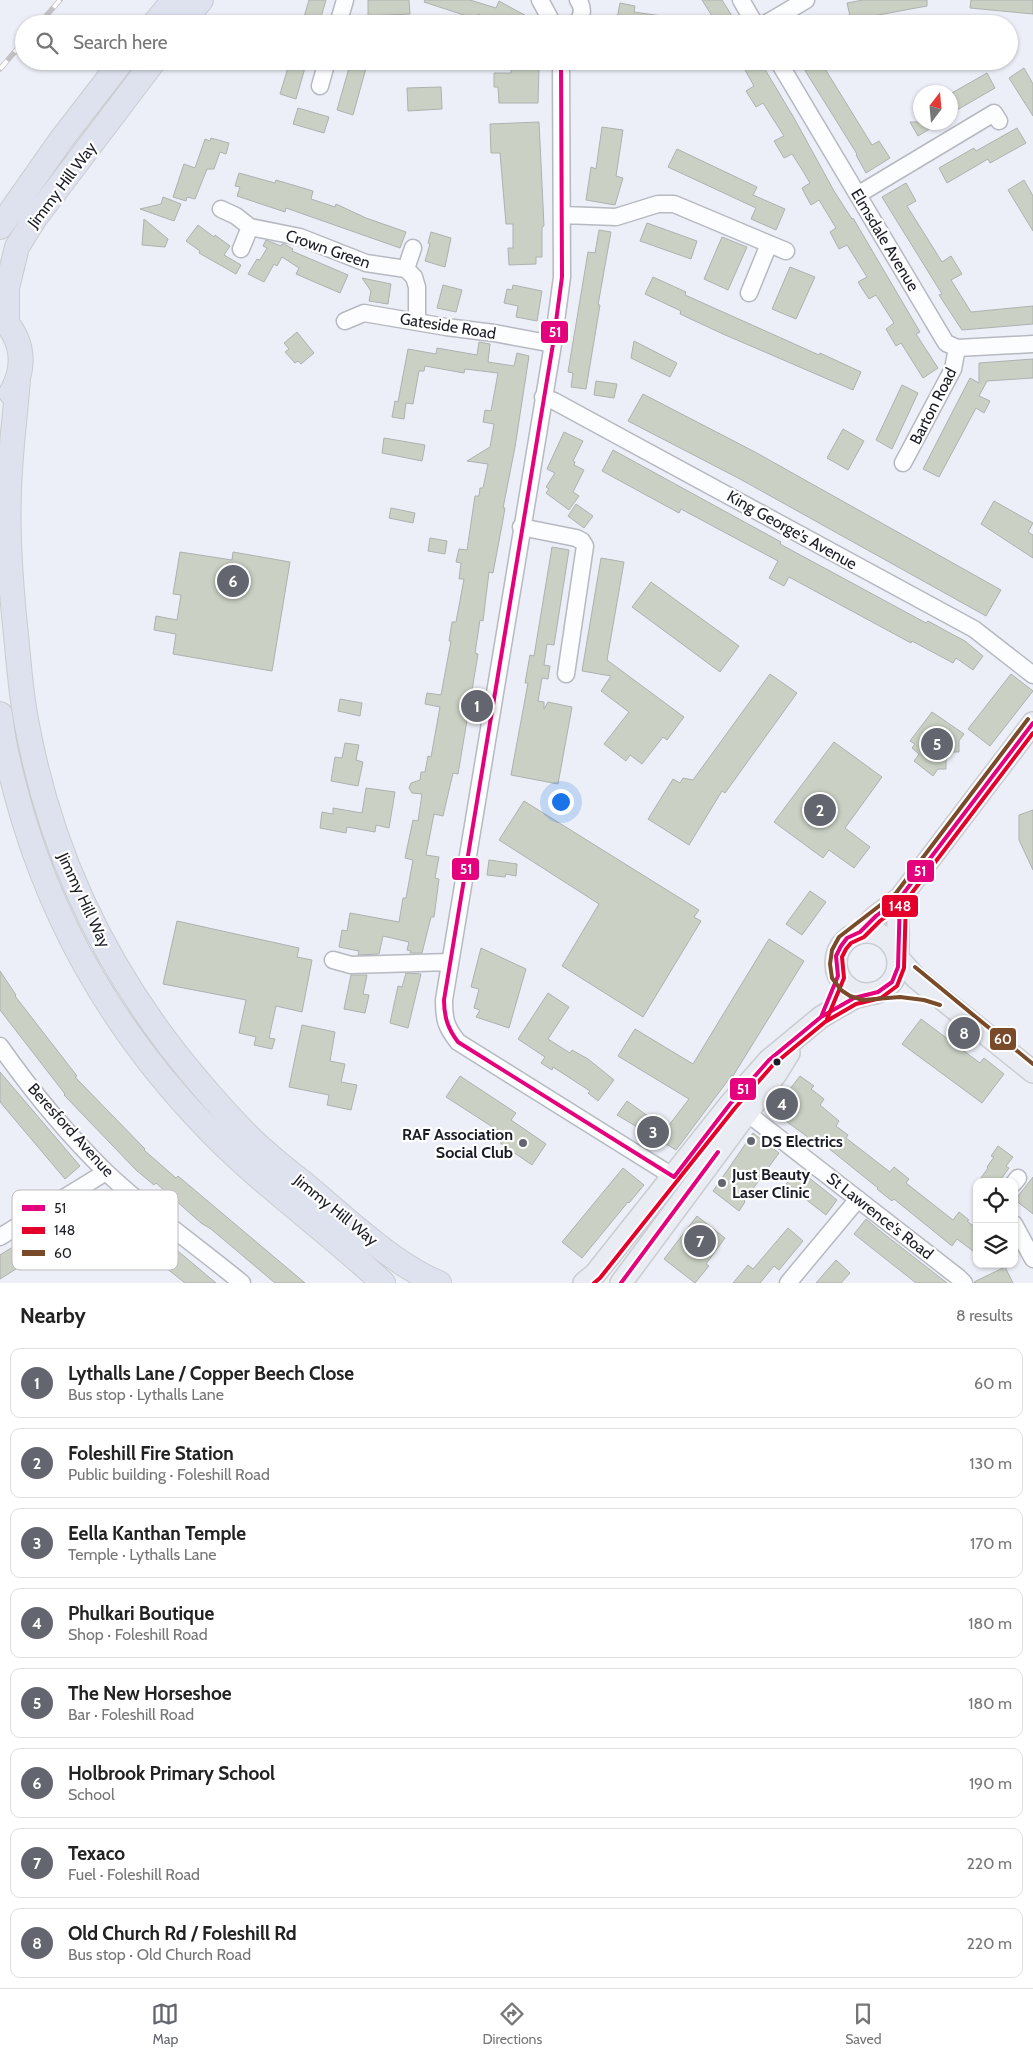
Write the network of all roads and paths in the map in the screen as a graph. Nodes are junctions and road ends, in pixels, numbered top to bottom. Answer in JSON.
{"nodes":[{"id":1,"x":174,"y":0,"type":"edge"},
{"id":2,"x":201,"y":0,"type":"edge"},
{"id":3,"x":345,"y":0,"type":"edge"},
{"id":4,"x":540,"y":0,"type":"edge"},
{"id":5,"x":578,"y":0,"type":"edge"},
{"id":6,"x":741,"y":0,"type":"edge"},
{"id":7,"x":806,"y":0,"type":"edge"},
{"id":8,"x":162,"y":15,"type":"edge"},
{"id":9,"x":188,"y":15,"type":"edge"},
{"id":10,"x":341,"y":15,"type":"edge"},
{"id":11,"x":551,"y":15,"type":"edge"},
{"id":12,"x":581,"y":15,"type":"edge"},
{"id":13,"x":750,"y":15,"type":"edge"},
{"id":14,"x":780,"y":15,"type":"edge"},
{"id":15,"x":115,"y":70,"type":"edge"},
{"id":16,"x":147,"y":70,"type":"edge"},
{"id":17,"x":325,"y":70,"type":"edge"},
{"id":18,"x":561,"y":70,"type":"edge"},
{"id":19,"x":783,"y":70,"type":"edge"},
{"id":20,"x":320,"y":86,"type":"dead end"},
{"id":21,"x":994,"y":113,"type":"dead end"},
{"id":22,"x":61,"y":140,"type":"junction"},
{"id":23,"x":859,"y":194,"type":"junction"},
{"id":24,"x":221,"y":209,"type":"dead end"},
{"id":25,"x":0,"y":210,"type":"edge"},
{"id":26,"x":563,"y":215,"type":"junction"},
{"id":27,"x":250,"y":227,"type":"junction"},
{"id":28,"x":0,"y":228,"type":"edge"},
{"id":29,"x":769,"y":244,"type":"junction"},
{"id":30,"x":413,"y":248,"type":"dead end"},
{"id":31,"x":240,"y":249,"type":"dead end"},
{"id":32,"x":786,"y":251,"type":"dead end"},
{"id":33,"x":406,"y":269,"type":"junction"},
{"id":34,"x":749,"y":293,"type":"dead end"},
{"id":35,"x":3,"y":320,"type":"edge"},
{"id":36,"x":345,"y":321,"type":"dead end"},
{"id":37,"x":417,"y":321,"type":"junction"},
{"id":38,"x":553,"y":344,"type":"junction"},
{"id":39,"x":1033,"y":344,"type":"edge"},
{"id":40,"x":958,"y":348,"type":"junction"},
{"id":41,"x":18,"y":380,"type":"junction"},
{"id":42,"x":542,"y":397,"type":"junction"},
{"id":43,"x":0,"y":404,"type":"edge"},
{"id":44,"x":904,"y":463,"type":"dead end"},
{"id":45,"x":522,"y":527,"type":"junction"},
{"id":46,"x":566,"y":674,"type":"dead end"},
{"id":47,"x":1033,"y":675,"type":"edge"},
{"id":48,"x":0,"y":714,"type":"edge"},
{"id":49,"x":1033,"y":723,"type":"edge"},
{"id":50,"x":900,"y":898,"type":"junction"},
{"id":51,"x":860,"y":932,"type":"junction"},
{"id":52,"x":898,"y":957,"type":"junction"},
{"id":53,"x":333,"y":960,"type":"dead end"},
{"id":54,"x":450,"y":962,"type":"junction"},
{"id":55,"x":838,"y":976,"type":"junction"},
{"id":56,"x":876,"y":992,"type":"junction"},
{"id":57,"x":942,"y":999,"type":"junction"},
{"id":58,"x":820,"y":1017,"type":"junction"},
{"id":59,"x":799,"y":1036,"type":"junction"},
{"id":60,"x":0,"y":1046,"type":"edge"},
{"id":61,"x":1033,"y":1072,"type":"edge"},
{"id":62,"x":747,"y":1113,"type":"junction"},
{"id":63,"x":106,"y":1172,"type":"junction"},
{"id":64,"x":674,"y":1177,"type":"junction"},
{"id":65,"x":77,"y":1190,"type":"edge"},
{"id":66,"x":128,"y":1190,"type":"edge"},
{"id":67,"x":858,"y":1199,"type":"junction"},
{"id":68,"x":12,"y":1230,"type":"edge"},
{"id":69,"x":178,"y":1231,"type":"edge"},
{"id":70,"x":1018,"y":1231,"type":"edge"},
{"id":71,"x":0,"y":1237,"type":"edge"},
{"id":72,"x":1033,"y":1259,"type":"edge"},
{"id":73,"x":242,"y":1283,"type":"edge"},
{"id":74,"x":383,"y":1283,"type":"edge"},
{"id":75,"x":439,"y":1283,"type":"edge"},
{"id":76,"x":584,"y":1283,"type":"edge"},
{"id":77,"x":621,"y":1283,"type":"edge"},
{"id":78,"x":788,"y":1283,"type":"edge"},
{"id":79,"x":964,"y":1283,"type":"edge"}],
"edges":[{"from":1,"to":8,"type":"highway"},
{"from":2,"to":9,"type":"highway"},
{"from":3,"to":10,"type":"street"},
{"from":4,"to":11,"type":"street"},
{"from":5,"to":12,"type":"street"},
{"from":6,"to":13,"type":"street"},
{"from":7,"to":14,"type":"street"},
{"from":15,"to":22,"type":"highway","name":"Jimmy Hill Way"},
{"from":16,"to":35,"type":"highway","name":"Jimmy Hill Way"},
{"from":17,"to":20,"type":"street"},
{"from":18,"to":26,"type":"street"},
{"from":19,"to":23,"type":"street","name":"Elmsdale Avenue"},
{"from":21,"to":23,"type":"street"},
{"from":22,"to":25,"type":"main road"},
{"from":22,"to":28,"type":"highway","name":"Jimmy Hill Way"},
{"from":23,"to":40,"type":"street","name":"Elmsdale Avenue"},
{"from":24,"to":27,"type":"street","name":"Crown Green"},
{"from":26,"to":29,"type":"street"},
{"from":26,"to":38,"type":"street"},
{"from":27,"to":31,"type":"street"},
{"from":27,"to":33,"type":"street","name":"Crown Green"},
{"from":29,"to":32,"type":"street"},
{"from":29,"to":34,"type":"street"},
{"from":30,"to":33,"type":"street"},
{"from":33,"to":37,"type":"street"},
{"from":35,"to":41,"type":"highway","name":"Jimmy Hill Way"},
{"from":36,"to":37,"type":"street","name":"Gateside Road"},
{"from":37,"to":38,"type":"street","name":"Gateside Road"},
{"from":38,"to":42,"type":"street"},
{"from":39,"to":40,"type":"street"},
{"from":40,"to":44,"type":"street","name":"Barton Road"},
{"from":41,"to":43,"type":"highway"},
{"from":41,"to":75,"type":"highway","name":"Jimmy Hill Way"},
{"from":42,"to":45,"type":"street"},
{"from":42,"to":47,"type":"street","name":"King George's Avenue"},
{"from":45,"to":46,"type":"street"},
{"from":45,"to":54,"type":"street"},
{"from":48,"to":74,"type":"highway","name":"Jimmy Hill Way"},
{"from":49,"to":50,"type":"main road"},
{"from":50,"to":51,"type":"main road"},
{"from":50,"to":52,"type":"main road"},
{"from":51,"to":52,"type":"main road"},
{"from":51,"to":55,"type":"main road"},
{"from":52,"to":56,"type":"main road"},
{"from":52,"to":57,"type":"main road"},
{"from":53,"to":54,"type":"street"},
{"from":54,"to":64,"type":"street"},
{"from":55,"to":56,"type":"main road"},
{"from":55,"to":58,"type":"main road"},
{"from":56,"to":57,"type":"main road"},
{"from":56,"to":58,"type":"main road"},
{"from":57,"to":61,"type":"main road"},
{"from":58,"to":59,"type":"main road"},
{"from":59,"to":62,"type":"main road"},
{"from":59,"to":64,"type":"main road"},
{"from":60,"to":63,"type":"street","name":"Beresford Avenue"},
{"from":62,"to":67,"type":"street","name":"St Lawrence's Road"},
{"from":62,"to":77,"type":"main road"},
{"from":63,"to":65,"type":"street"},
{"from":63,"to":66,"type":"street","name":"Beresford Avenue"},
{"from":64,"to":76,"type":"main road"},
{"from":67,"to":78,"type":"street"},
{"from":67,"to":79,"type":"street","name":"St Lawrence's Road"},
{"from":68,"to":71,"type":"street"},
{"from":69,"to":73,"type":"street","name":"Beresford Avenue"},
{"from":70,"to":72,"type":"street"}]}
